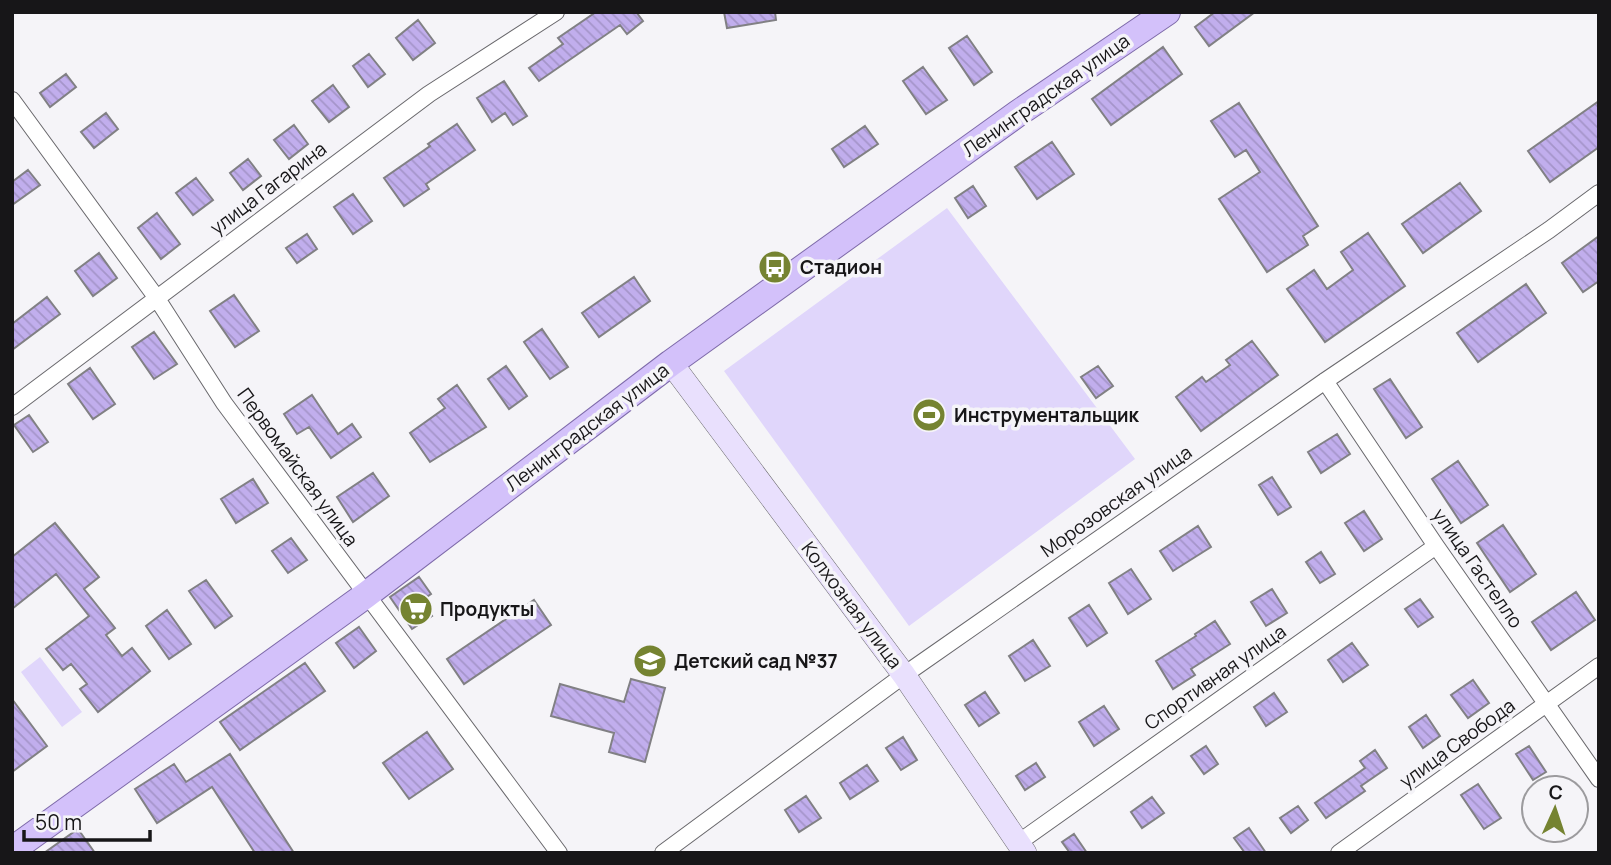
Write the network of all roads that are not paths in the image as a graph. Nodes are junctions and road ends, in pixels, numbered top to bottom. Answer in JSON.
{"nodes":[{"id":1,"x":556,"y":12,"type":"edge"},
{"id":2,"x":1167,"y":12,"type":"edge"},
{"id":3,"x":12,"y":100,"type":"edge"},
{"id":4,"x":1599,"y":192,"type":"edge"},
{"id":5,"x":156,"y":297,"type":"junction"},
{"id":6,"x":671,"y":363,"type":"junction"},
{"id":7,"x":1325,"y":381,"type":"junction"},
{"id":8,"x":12,"y":407,"type":"edge"},
{"id":9,"x":1436,"y":546,"type":"junction"},
{"id":10,"x":366,"y":595,"type":"junction"},
{"id":11,"x":1599,"y":666,"type":"edge"},
{"id":12,"x":904,"y":675,"type":"junction"},
{"id":13,"x":1548,"y":704,"type":"junction"},
{"id":14,"x":1599,"y":779,"type":"edge"},
{"id":15,"x":1022,"y":848,"type":"edge"},
{"id":16,"x":12,"y":850,"type":"edge"},
{"id":17,"x":559,"y":853,"type":"edge"},
{"id":18,"x":663,"y":853,"type":"edge"},
{"id":19,"x":1339,"y":853,"type":"edge"}],
"edges":[{"from":1,"to":5,"type":"street","name":"улица Гагарина"},
{"from":2,"to":6,"type":"main road","name":"Ленинградская улица"},
{"from":3,"to":5,"type":"street","name":"Первомайская улица"},
{"from":4,"to":7,"type":"street","name":"Морозовская улица"},
{"from":5,"to":8,"type":"street","name":"улица Гагарина"},
{"from":5,"to":10,"type":"street","name":"Первомайская улица"},
{"from":6,"to":10,"type":"main road","name":"Ленинградская улица"},
{"from":6,"to":12,"type":"main road","name":"Колхозная улица"},
{"from":7,"to":9,"type":"street","name":"улица Гастелло"},
{"from":7,"to":12,"type":"street","name":"Морозовская улица"},
{"from":9,"to":13,"type":"street","name":"улица Гастелло"},
{"from":9,"to":15,"type":"street","name":"Спортивная улица"},
{"from":10,"to":16,"type":"main road","name":"Ленинградская улица"},
{"from":10,"to":17,"type":"street","name":"Первомайская улица"},
{"from":11,"to":13,"type":"street","name":"улица Свобода"},
{"from":12,"to":15,"type":"main road","name":"Колхозная улица"},
{"from":12,"to":18,"type":"street","name":"Морозовская улица"},
{"from":13,"to":14,"type":"street","name":"улица Гастелло"},
{"from":13,"to":19,"type":"street","name":"улица Свобода"}]}
